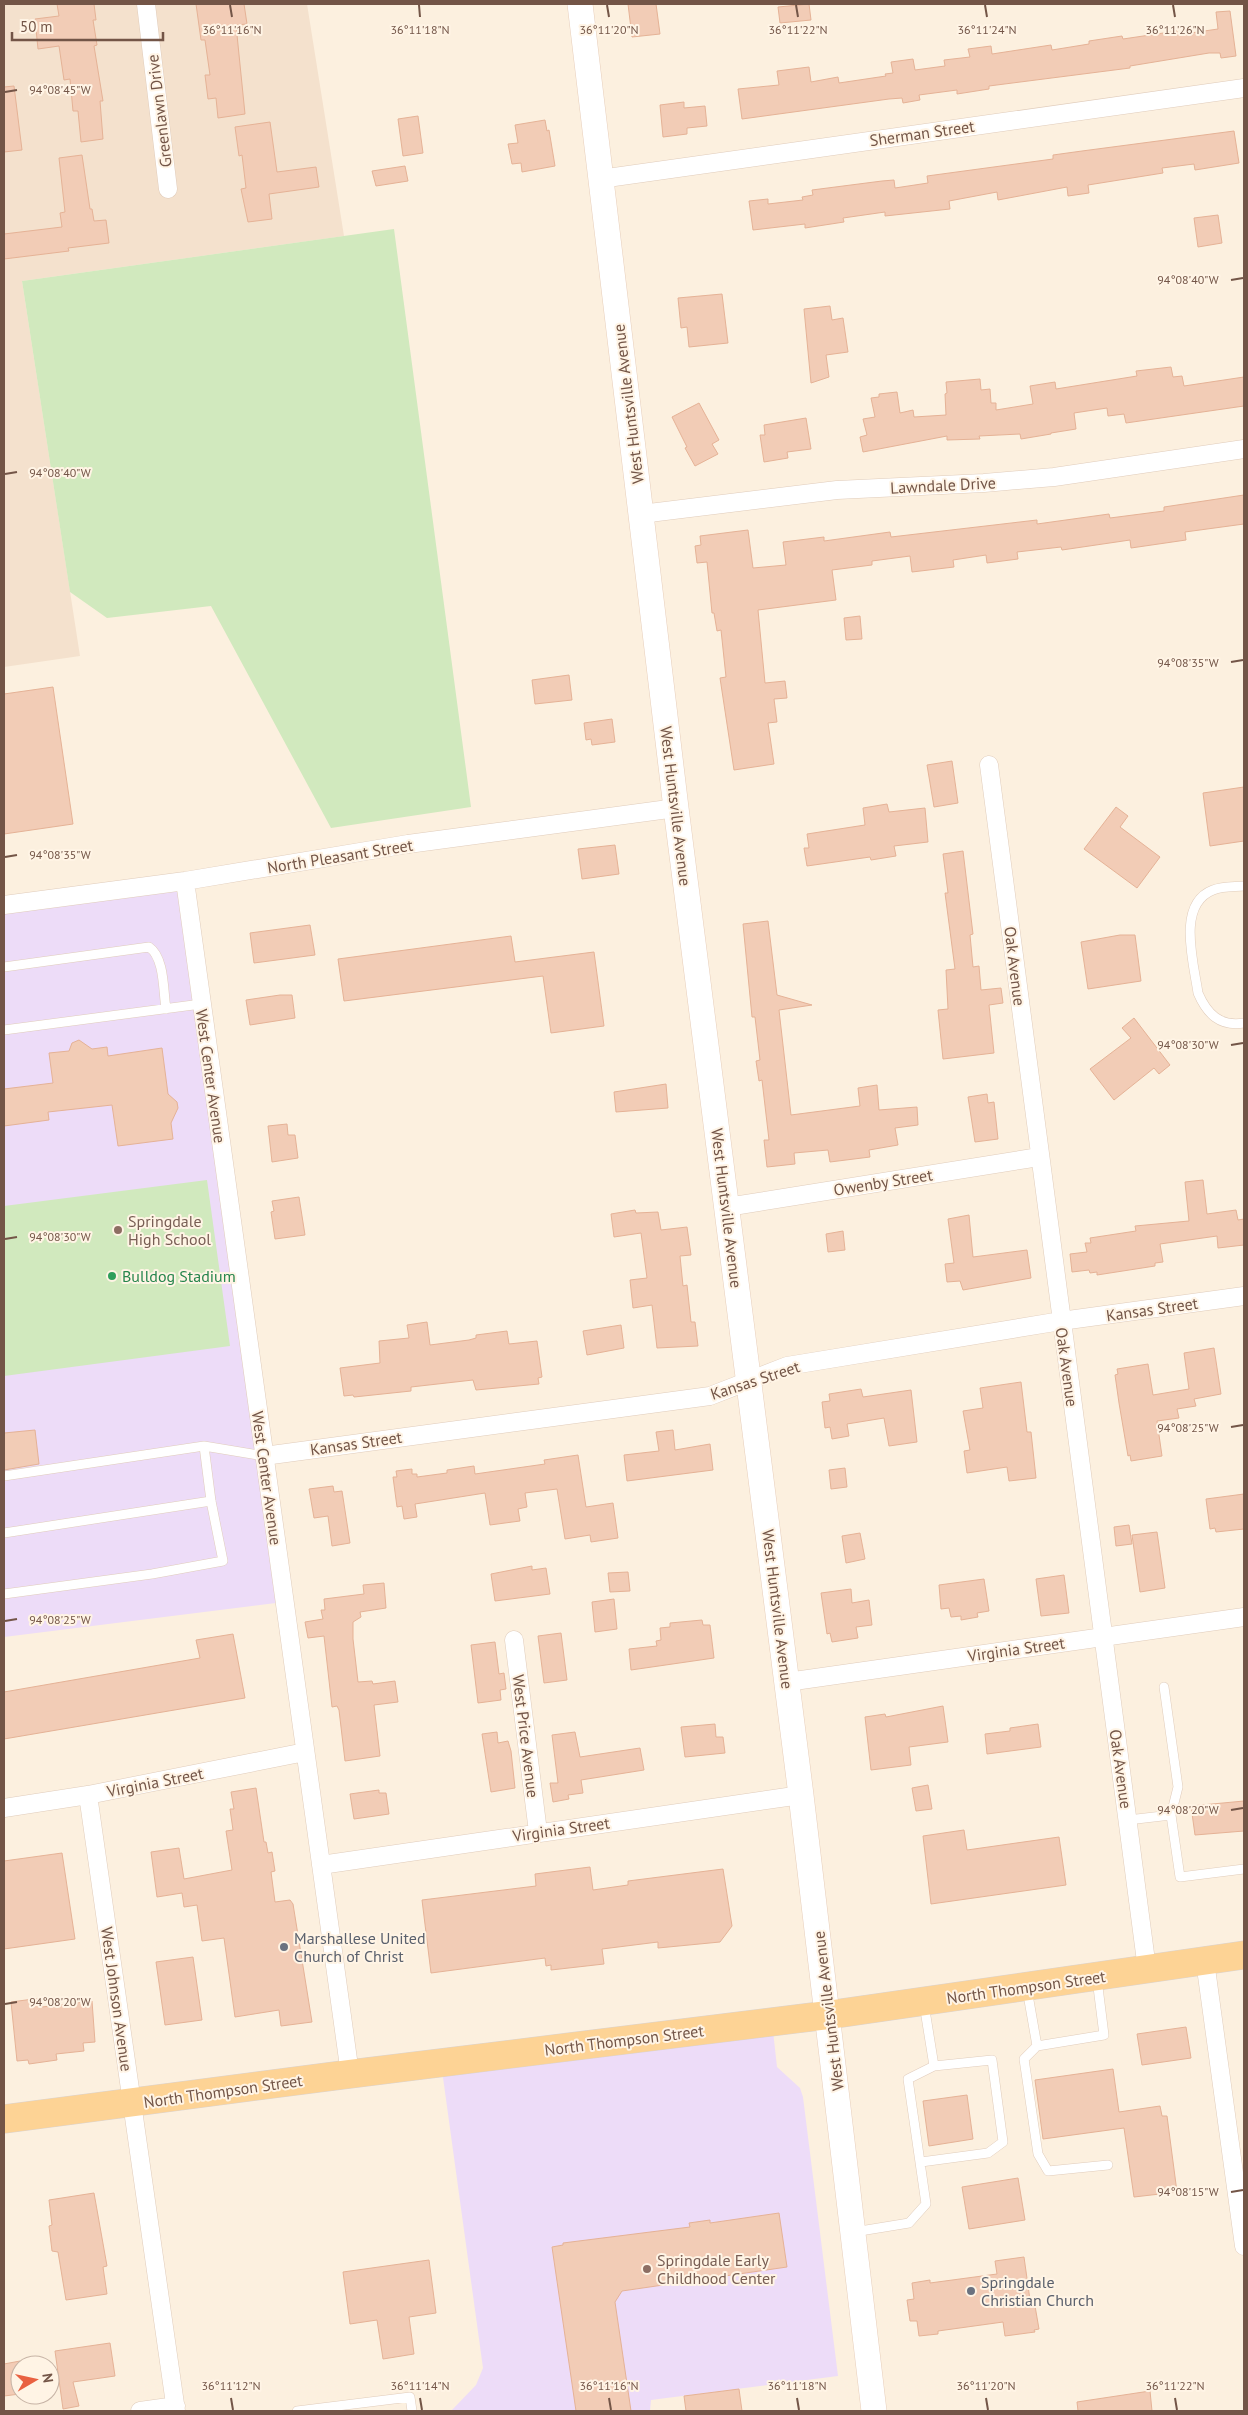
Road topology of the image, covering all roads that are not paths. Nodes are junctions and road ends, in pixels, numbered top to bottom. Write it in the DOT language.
graph roads {
  1 [pos="146,4"];
  2 [pos="580,4"];
  3 [pos="1244,88"];
  4 [pos="600,179"];
  5 [pos="168,189"];
  6 [pos="1244,450"];
  7 [pos="641,514"];
  8 [pos="989,765"];
  9 [pos="676,808"];
  10 [pos="185,881"];
  11 [pos="1244,886"];
  12 [pos="4,905"];
  13 [pos="4,967"];
  14 [pos="201,1004"];
  15 [pos="166,1009"];
  16 [pos="1244,1024"];
  17 [pos="4,1030"];
  18 [pos="1039,1157"];
  19 [pos="727,1207"];
  20 [pos="1244,1296"];
  21 [pos="1061,1321"];
  22 [pos="749,1381"];
  23 [pos="204,1446"];
  24 [pos="264,1456"];
  25 [pos="4,1476"];
  26 [pos="211,1500"];
  27 [pos="4,1533"];
  28 [pos="4,1594"];
  29 [pos="1244,1617"];
  30 [pos="1103,1637"];
  31 [pos="514,1640"];
  32 [pos="787,1682"];
  33 [pos="1164,1687"];
  34 [pos="305,1752"];
  35 [pos="88,1795"];
  36 [pos="801,1795"];
  37 [pos="4,1808"];
  38 [pos="1171,1815"];
  39 [pos="1128,1820"];
  40 [pos="538,1832"];
  41 [pos="321,1865"];
  42 [pos="1244,1869"];
  43 [pos="1244,1956"];
  44 [pos="1205,1961"];
  45 [pos="1147,1970"];
  46 [pos="1096,1977"];
  47 [pos="1027,1986"];
  48 [pos="924,2002"];
  49 [pos="828,2015"];
  50 [pos="1037,2046"];
  51 [pos="934,2066"];
  52 [pos="350,2074"];
  53 [pos="131,2103"];
  54 [pos="4,2119"];
  55 [pos="921,2162"];
  56 [pos="1108,2164"];
  57 [pos="854,2232"];
  58 [pos="1244,2246"];
  59 [pos="176,2409"];
  60 [pos="140,2411"];
  61 [pos="297,2411"];
  62 [pos="412,2411"];
  63 [pos="874,2411"];
  1 -- 5 [label="street, Greenlawn Drive"];
  2 -- 4 [label="main road, West Huntsville Avenue"];
  3 -- 4 [label="street, Sherman Street"];
  4 -- 7 [label="main road, West Huntsville Avenue"];
  6 -- 7 [label="street, Lawndale Drive"];
  7 -- 9 [label="main road, West Huntsville Avenue"];
  8 -- 18 [label="street, Oak Avenue"];
  9 -- 10 [label="street, North Pleasant Street"];
  9 -- 19 [label="main road, West Huntsville Avenue"];
  10 -- 12 [label="street, North Pleasant Street"];
  10 -- 14 [label="street, West Center Avenue"];
  11 -- 16 [label="lane"];
  13 -- 15 [label="lane"];
  14 -- 15 [label="lane"];
  14 -- 24 [label="street, West Center Avenue"];
  15 -- 17 [label="lane"];
  18 -- 19 [label="street, Owenby Street"];
  18 -- 21 [label="street, Oak Avenue"];
  19 -- 22 [label="main road, West Huntsville Avenue"];
  20 -- 21 [label="street, Kansas Street"];
  21 -- 22 [label="street, Kansas Street"];
  21 -- 30 [label="street, Oak Avenue"];
  22 -- 24 [label="street, Kansas Street"];
  22 -- 32 [label="main road, West Huntsville Avenue"];
  23 -- 24 [label="lane"];
  23 -- 25 [label="lane"];
  23 -- 26 [label="lane"];
  24 -- 34 [label="street, West Center Avenue"];
  26 -- 27 [label="lane"];
  26 -- 28 [label="lane"];
  29 -- 30 [label="street, Virginia Street"];
  30 -- 32 [label="street, Virginia Street"];
  30 -- 39 [label="street, Oak Avenue"];
  31 -- 40 [label="street, West Price Avenue"];
  32 -- 36 [label="main road, West Huntsville Avenue"];
  33 -- 38 [label="lane"];
  34 -- 35 [label="street, Virginia Street"];
  34 -- 41 [label="street, West Center Avenue"];
  35 -- 37 [label="street, Virginia Street"];
  35 -- 53 [label="street, West Johnson Avenue"];
  36 -- 40 [label="street, Virginia Street"];
  36 -- 49 [label="main road, West Huntsville Avenue"];
  38 -- 39 [label="lane"];
  38 -- 42 [label="lane"];
  39 -- 45 [label="street, Oak Avenue"];
  40 -- 41 [label="street, Virginia Street"];
  41 -- 52 [label="street, West Center Avenue"];
  43 -- 44 [label="main road, North Thompson Street"];
  44 -- 45 [label="main road, North Thompson Street"];
  44 -- 58 [label="street"];
  45 -- 46 [label="main road, North Thompson Street"];
  46 -- 47 [label="main road, North Thompson Street"];
  46 -- 50 [label="lane"];
  47 -- 48 [label="main road, North Thompson Street"];
  47 -- 50 [label="lane"];
  48 -- 49 [label="main road, North Thompson Street"];
  48 -- 51 [label="lane"];
  49 -- 52 [label="main road, North Thompson Street"];
  49 -- 57 [label="main road, West Huntsville Avenue"];
  50 -- 56 [label="lane"];
  51 -- 55 [label="lane"];
  51 -- 55 [label="lane"];
  52 -- 53 [label="main road, North Thompson Street"];
  53 -- 54 [label="main road, North Thompson Street"];
  53 -- 59 [label="street, West Johnson Avenue"];
  55 -- 57 [label="lane"];
  57 -- 63 [label="main road, West Huntsville Avenue"];
  59 -- 60 [label="street"];
  61 -- 62 [label="lane"];
}
